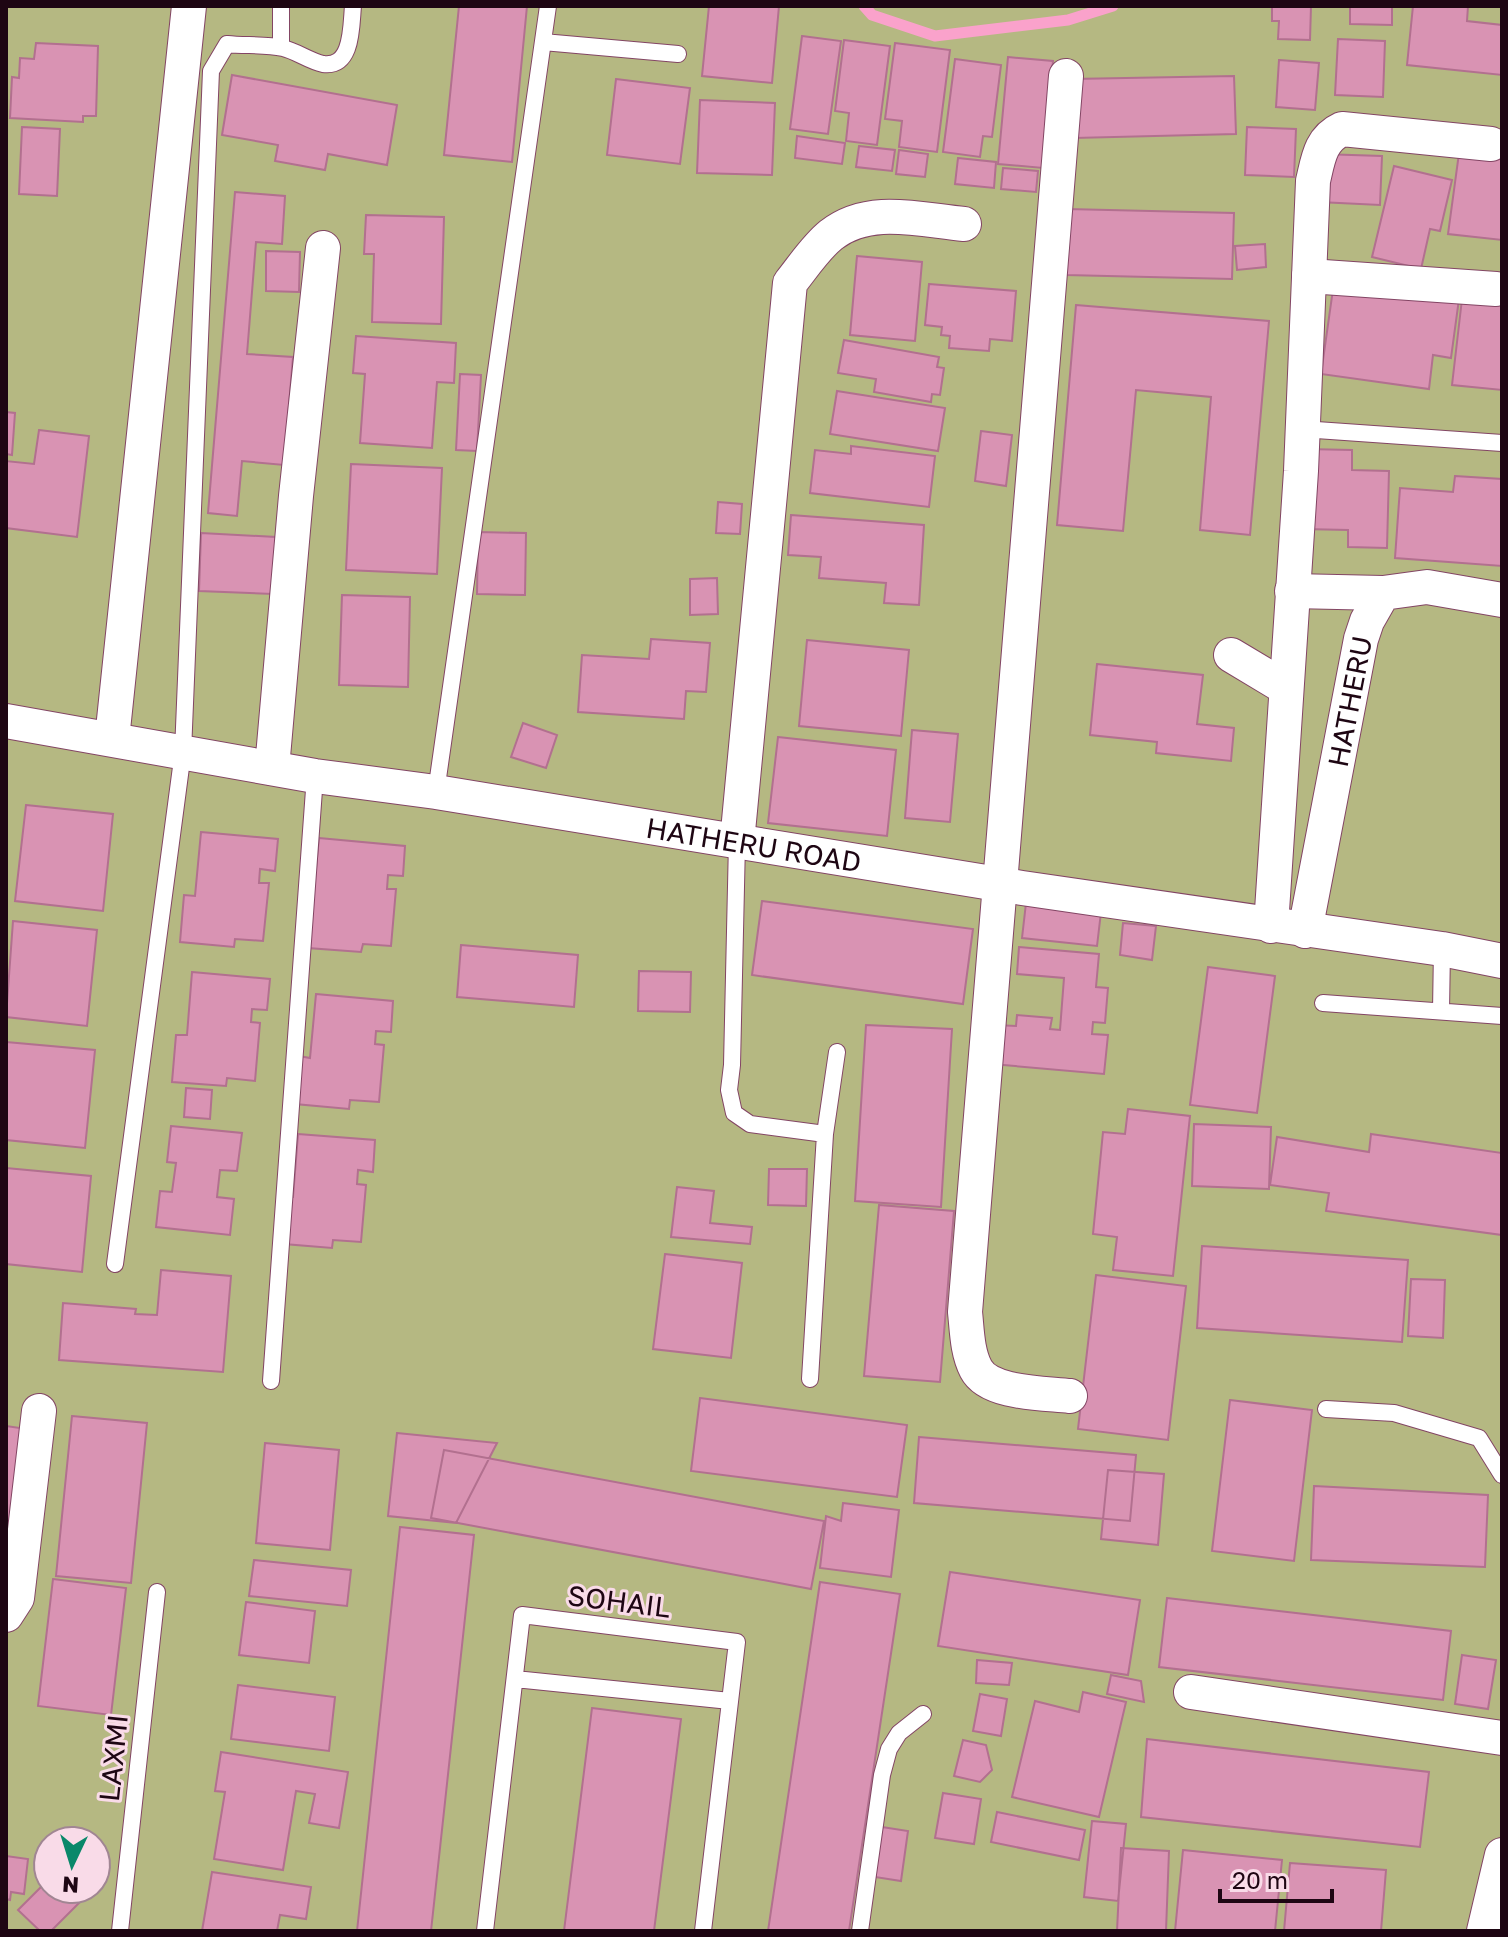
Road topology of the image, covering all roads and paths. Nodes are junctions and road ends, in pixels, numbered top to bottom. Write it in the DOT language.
graph roads {
  1 [pos="189,6"];
  2 [pos="281,6"];
  3 [pos="353,6"];
  4 [pos="548,6"];
  5 [pos="543,42"];
  6 [pos="281,47"];
  7 [pos="678,54"];
  8 [pos="1066,76"];
  9 [pos="1491,144"];
  10 [pos="964,224"];
  11 [pos="323,248"];
  12 [pos="1309,276"];
  13 [pos="1496,289"];
  14 [pos="1302,429"];
  15 [pos="1502,443"];
  16 [pos="1292,591"];
  17 [pos="1383,593"];
  18 [pos="1502,600"];
  19 [pos="1231,655"];
  20 [pos="1286,688"];
  21 [pos="6,721"];
  22 [pos="112,739"];
  23 [pos="183,752"];
  24 [pos="272,768"];
  25 [pos="315,776"];
  26 [pos="436,792"];
  27 [pos="737,842"];
  28 [pos="1002,885"];
  29 [pos="1271,926"];
  30 [pos="1305,931"];
  31 [pos="1442,949"];
  32 [pos="1502,961"];
  33 [pos="1323,1003"];
  34 [pos="1441,1011"];
  35 [pos="1502,1016"];
  36 [pos="837,1052"];
  37 [pos="825,1134"];
  38 [pos="115,1264"];
  39 [pos="810,1379"];
  40 [pos="271,1381"];
  41 [pos="1070,1396"];
  42 [pos="1326,1409"];
  43 [pos="39,1411"];
  44 [pos="1502,1475"];
  45 [pos="157,1592"];
  46 [pos="6,1615"];
  47 [pos="515,1679"];
  48 [pos="1191,1692"];
  49 [pos="730,1701"];
  50 [pos="923,1714"];
  51 [pos="1502,1738"];
  52 [pos="1502,1855"];
  53 [pos="120,1931"];
  54 [pos="485,1931"];
  55 [pos="703,1931"];
  56 [pos="860,1931"];
  57 [pos="1484,1931"];
  1 -- 22 [label="street"];
  2 -- 6 [label="lane"];
  3 -- 6 [label="lane"];
  4 -- 5 [label="lane"];
  5 -- 7 [label="lane"];
  5 -- 26 [label="lane"];
  6 -- 23 [label="lane"];
  8 -- 28 [label="street"];
  9 -- 12 [label="street"];
  10 -- 27 [label="street"];
  11 -- 24 [label="street"];
  12 -- 13 [label="street"];
  12 -- 14 [label="street"];
  14 -- 15 [label="lane"];
  14 -- 16 [label="street"];
  16 -- 17 [label="street"];
  16 -- 20 [label="street"];
  17 -- 18 [label="street"];
  17 -- 30 [label="street, HATHERU"];
  19 -- 20 [label="street"];
  20 -- 29 [label="street"];
  21 -- 22 [label="street, HATHERU ROAD"];
  22 -- 23 [label="street, HATHERU ROAD"];
  23 -- 24 [label="street, HATHERU ROAD"];
  23 -- 38 [label="lane"];
  24 -- 25 [label="street, HATHERU ROAD"];
  25 -- 26 [label="street, HATHERU ROAD"];
  25 -- 40 [label="lane"];
  26 -- 27 [label="street, HATHERU ROAD"];
  27 -- 28 [label="street, HATHERU ROAD"];
  27 -- 37 [label="lane"];
  28 -- 29 [label="street, HATHERU ROAD"];
  28 -- 41 [label="street"];
  29 -- 30 [label="street, HATHERU ROAD"];
  30 -- 31 [label="street, HATHERU ROAD"];
  31 -- 32 [label="street, HATHERU ROAD"];
  31 -- 34 [label="lane"];
  33 -- 34 [label="lane"];
  34 -- 35 [label="lane"];
  36 -- 37 [label="lane"];
  37 -- 39 [label="lane"];
  42 -- 44 [label="lane"];
  43 -- 46 [label="street"];
  45 -- 53 [label="lane, LAXMI"];
  47 -- 49 [label="lane"];
  47 -- 49 [label="lane, SOHAIL"];
  47 -- 54 [label="lane, SOHAIL"];
  48 -- 51 [label="street"];
  49 -- 55 [label="lane, SOHAIL"];
  50 -- 56 [label="lane"];
  52 -- 57 [label="street"];
}
